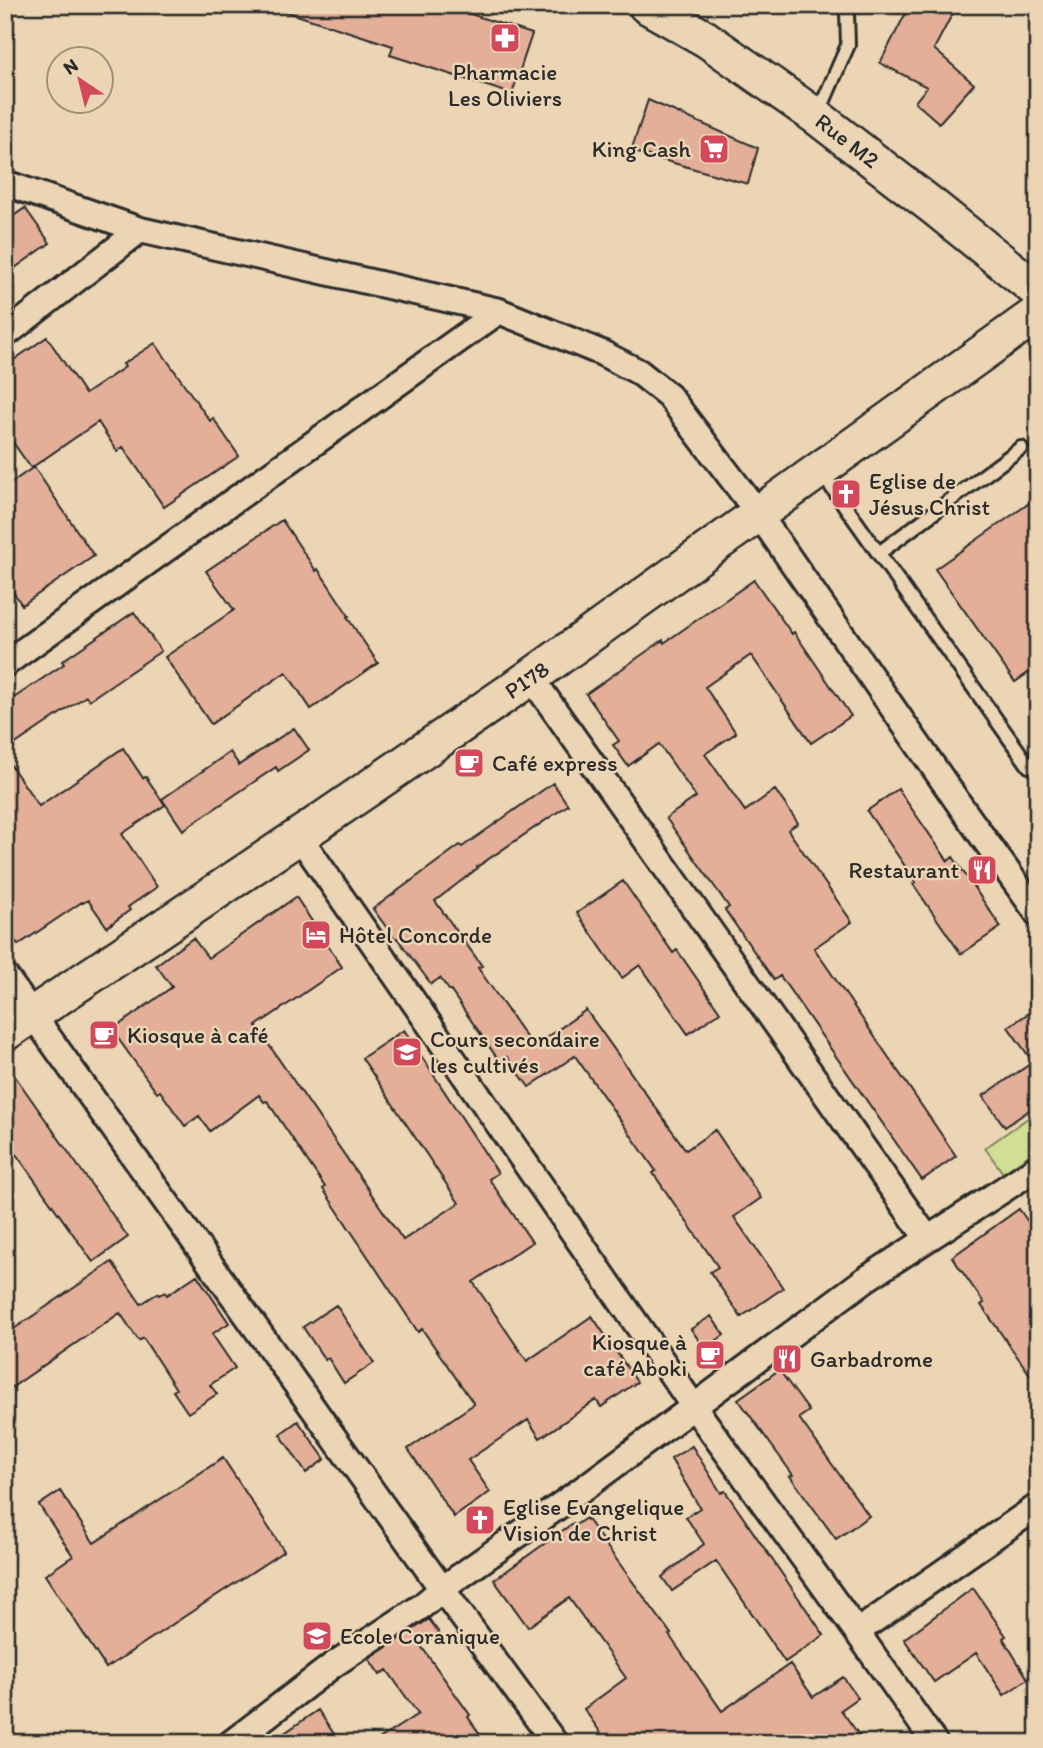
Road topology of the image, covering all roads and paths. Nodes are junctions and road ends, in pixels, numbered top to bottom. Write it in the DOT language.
graph roads {
  1 [pos="646,5"];
  2 [pos="844,5"];
  3 [pos="817,117"];
  4 [pos="5,183"];
  5 [pos="140,230"];
  6 [pos="1038,291"];
  7 [pos="499,311"];
  8 [pos="1038,313"];
  9 [pos="5,335"];
  10 [pos="1021,448"];
  11 [pos="819,469"];
  12 [pos="758,513"];
  13 [pos="878,553"];
  14 [pos="5,664"];
  15 [pos="531,677"];
  16 [pos="1029,766"];
  17 [pos="299,836"];
  18 [pos="1038,914"];
  19 [pos="5,976"];
  20 [pos="19,1023"];
  21 [pos="1038,1167"];
  22 [pos="927,1238"];
  23 [pos="694,1406"];
  24 [pos="1038,1506"];
  25 [pos="442,1589"];
  26 [pos="857,1632"];
  27 [pos="231,1743"];
  28 [pos="555,1743"];
  29 [pos="935,1743"];
  1 -- 3 [label="street, Rue M2"];
  2 -- 3 [label="lane"];
  3 -- 6 [label="street, Rue M2"];
  4 -- 5 [label="street"];
  5 -- 7 [label="street"];
  5 -- 9 [label="street"];
  7 -- 12 [label="street"];
  7 -- 14 [label="street"];
  8 -- 11 [label="street, P178"];
  10 -- 13 [label="lane"];
  11 -- 12 [label="street, P178"];
  11 -- 13 [label="lane"];
  12 -- 15 [label="street, P178"];
  12 -- 18 [label="street"];
  13 -- 16 [label="lane"];
  15 -- 17 [label="street, P178"];
  15 -- 22 [label="street"];
  17 -- 20 [label="street, P178"];
  17 -- 23 [label="street"];
  19 -- 20 [label="street"];
  20 -- 25 [label="street"];
  21 -- 22 [label="street"];
  22 -- 23 [label="street"];
  23 -- 25 [label="street"];
  23 -- 26 [label="street"];
  24 -- 26 [label="street"];
  25 -- 27 [label="street"];
  25 -- 28 [label="street"];
  26 -- 29 [label="street"];
}
